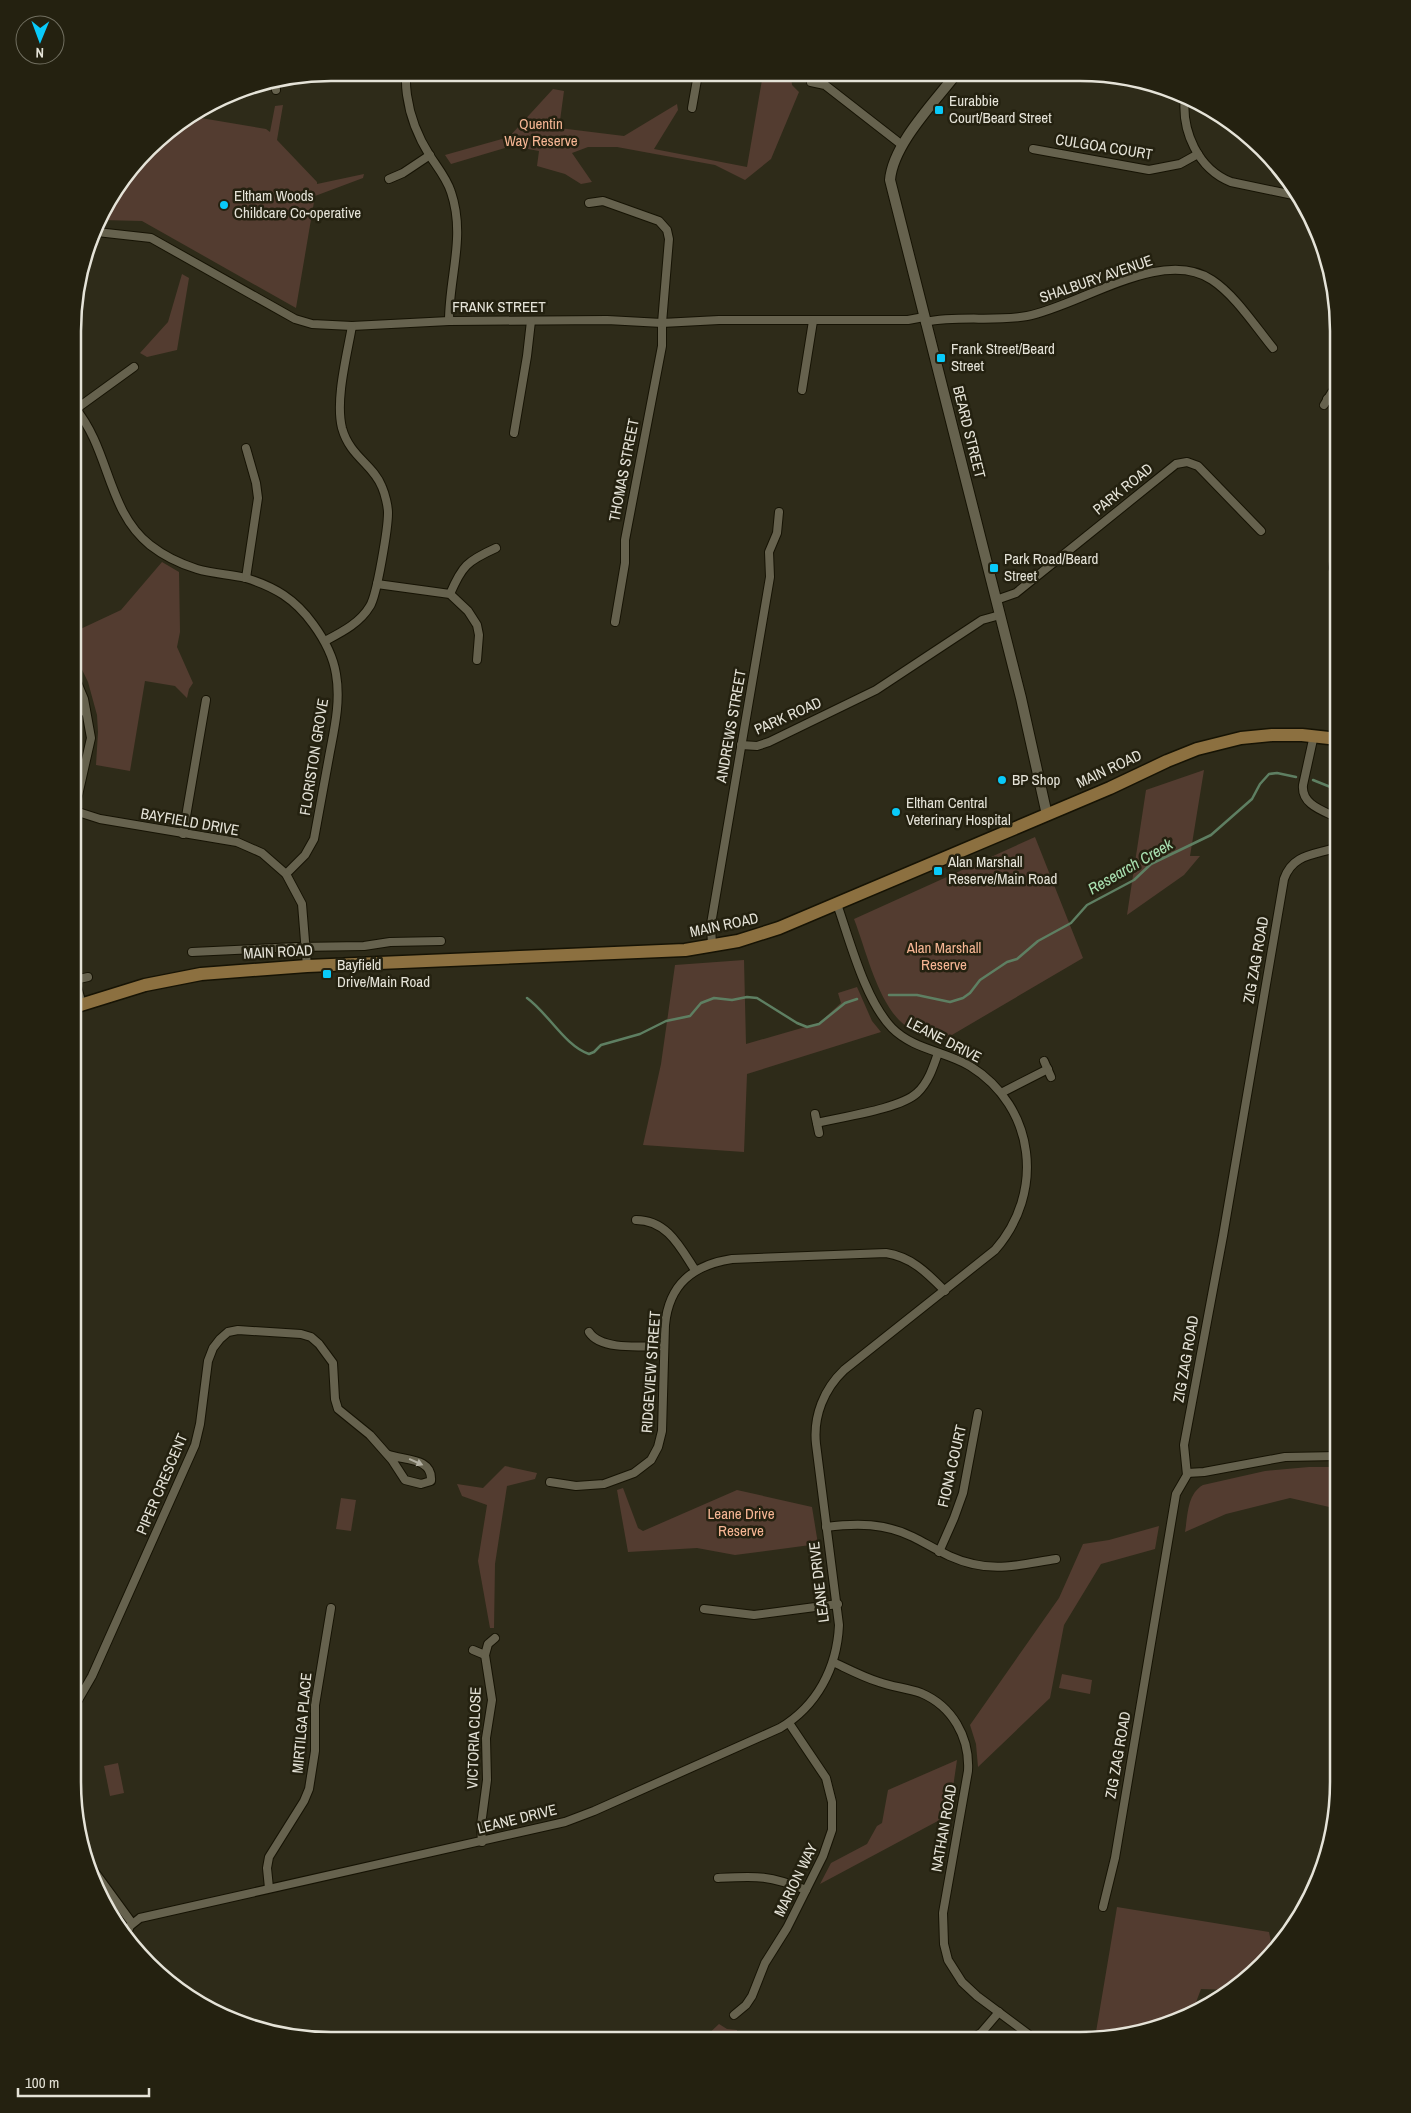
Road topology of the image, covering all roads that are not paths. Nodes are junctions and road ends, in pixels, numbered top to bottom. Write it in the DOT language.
graph roads {
  1 [pos="405,81"];
  2 [pos="697,81"];
  3 [pos="951,81"];
  4 [pos="811,82"];
  5 [pos="1184,104"];
  6 [pos="692,108"];
  7 [pos="902,145"];
  8 [pos="1034,149"];
  9 [pos="1198,154"];
  10 [pos="430,155"];
  11 [pos="388,179"];
  12 [pos="1289,194"];
  13 [pos="589,203"];
  14 [pos="101,232"];
  15 [pos="814,320"];
  16 [pos="924,320"];
  17 [pos="449,321"];
  18 [pos="531,321"];
  19 [pos="662,323"];
  20 [pos="352,326"];
  21 [pos="1274,348"];
  22 [pos="134,367"];
  23 [pos="802,390"];
  24 [pos="81,404"];
  25 [pos="81,417"];
  26 [pos="514,433"];
  27 [pos="246,448"];
  28 [pos="779,512"];
  29 [pos="1260,531"];
  30 [pos="496,548"];
  31 [pos="246,578"];
  32 [pos="377,584"];
  33 [pos="450,594"];
  34 [pos="996,600"];
  35 [pos="1000,614"];
  36 [pos="615,622"];
  37 [pos="325,640"];
  38 [pos="477,660"];
  39 [pos="81,692"];
  40 [pos="206,700"];
  41 [pos="81,711"];
  42 [pos="86,711"];
  43 [pos="1314,735"];
  44 [pos="1330,738"];
  45 [pos="741,745"];
  46 [pos="81,784"];
  47 [pos="81,814"];
  48 [pos="1330,814"];
  49 [pos="1047,815"];
  50 [pos="183,834"];
  51 [pos="1330,849"];
  52 [pos="286,874"];
  53 [pos="837,904"];
  54 [pos="441,941"];
  55 [pos="712,946"];
  56 [pos="306,947"];
  57 [pos="192,952"];
  58 [pos="307,966"];
  59 [pos="88,977"];
  60 [pos="81,978"];
  61 [pos="81,1005"];
  62 [pos="938,1053"];
  63 [pos="1044,1061"];
  64 [pos="1001,1093"];
  65 [pos="815,1114"];
  66 [pos="817,1123"];
  67 [pos="820,1133"];
  68 [pos="636,1220"];
  69 [pos="696,1270"];
  70 [pos="945,1291"];
  71 [pos="589,1332"];
  72 [pos="664,1346"];
  73 [pos="978,1413"];
  74 [pos="387,1454"];
  75 [pos="1330,1456"];
  76 [pos="1187,1473"];
  77 [pos="550,1482"];
  78 [pos="826,1527"];
  79 [pos="939,1552"];
  80 [pos="1057,1559"];
  81 [pos="838,1604"];
  82 [pos="331,1608"];
  83 [pos="704,1609"];
  84 [pos="495,1638"];
  85 [pos="473,1650"];
  86 [pos="485,1655"];
  87 [pos="833,1662"];
  88 [pos="81,1695"];
  89 [pos="789,1723"];
  90 [pos="482,1842"];
  91 [pos="718,1878"];
  92 [pos="102,1881"];
  93 [pos="269,1888"];
  94 [pos="806,1890"];
  95 [pos="1102,1906"];
  96 [pos="132,1923"];
  97 [pos="129,1928"];
  98 [pos="1000,2012"];
  99 [pos="734,2015"];
  100 [pos="981,2032"];
  101 [pos="1026,2032"];
  1 -- 10 [label="street"];
  2 -- 6 [label="street"];
  3 -- 7 [label="street, BEARD STREET"];
  4 -- 7 [label="street"];
  5 -- 9 [label="street"];
  7 -- 16 [label="street, BEARD STREET"];
  8 -- 9 [label="street, CULGOA COURT"];
  9 -- 12 [label="street"];
  10 -- 11 [label="street"];
  10 -- 17 [label="street"];
  13 -- 19 [label="street, THOMAS STREET"];
  14 -- 20 [label="street, FRANK STREET"];
  15 -- 16 [label="street, FRANK STREET"];
  15 -- 19 [label="street, FRANK STREET"];
  15 -- 23 [label="street"];
  16 -- 21 [label="street, SHALBURY AVENUE"];
  16 -- 34 [label="street, BEARD STREET"];
  17 -- 18 [label="street, FRANK STREET"];
  17 -- 20 [label="street, FRANK STREET"];
  18 -- 19 [label="street, FRANK STREET"];
  18 -- 26 [label="street"];
  19 -- 36 [label="street, THOMAS STREET"];
  20 -- 32 [label="street"];
  22 -- 24 [label="street"];
  25 -- 31 [label="street, FLORISTON GROVE"];
  27 -- 31 [label="street"];
  28 -- 45 [label="street, ANDREWS STREET"];
  29 -- 34 [label="street, PARK ROAD"];
  30 -- 33 [label="street"];
  31 -- 37 [label="street, FLORISTON GROVE"];
  32 -- 33 [label="street"];
  32 -- 37 [label="street"];
  33 -- 38 [label="street"];
  34 -- 35 [label="street, BEARD STREET"];
  35 -- 45 [label="street, PARK ROAD"];
  35 -- 49 [label="street, BEARD STREET"];
  37 -- 52 [label="street, FLORISTON GROVE"];
  39 -- 42 [label="street"];
  40 -- 50 [label="street"];
  41 -- 42 [label="street"];
  42 -- 46 [label="street"];
  43 -- 44 [label="main road, MAIN ROAD"];
  43 -- 48 [label="street"];
  43 -- 49 [label="main road, MAIN ROAD"];
  45 -- 55 [label="street, ANDREWS STREET"];
  47 -- 50 [label="street, BAYFIELD DRIVE"];
  49 -- 53 [label="main road, MAIN ROAD"];
  50 -- 52 [label="street, BAYFIELD DRIVE"];
  51 -- 76 [label="street, ZIG ZAG ROAD"];
  52 -- 56 [label="street, BAYFIELD DRIVE"];
  53 -- 55 [label="main road, MAIN ROAD"];
  53 -- 62 [label="street, LEANE DRIVE"];
  54 -- 56 [label="street, MAIN ROAD"];
  55 -- 58 [label="main road, MAIN ROAD"];
  56 -- 57 [label="street, MAIN ROAD"];
  56 -- 58 [label="street, BAYFIELD DRIVE"];
  58 -- 61 [label="main road, MAIN ROAD"];
  59 -- 60 [label="street, MAIN ROAD"];
  62 -- 64 [label="street, LEANE DRIVE"];
  62 -- 66 [label="street"];
  63 -- 64 [label="street"];
  64 -- 70 [label="street, LEANE DRIVE"];
  65 -- 66 [label="street"];
  66 -- 67 [label="street"];
  68 -- 69 [label="street"];
  69 -- 70 [label="street, RIDGEVIEW STREET"];
  69 -- 72 [label="street, RIDGEVIEW STREET"];
  70 -- 78 [label="street, LEANE DRIVE"];
  71 -- 72 [label="street"];
  72 -- 77 [label="street, RIDGEVIEW STREET"];
  73 -- 79 [label="street, FIONA COURT"];
  74 -- 74 [label="street, one-way"];
  74 -- 88 [label="street, PIPER CRESCENT"];
  75 -- 76 [label="street"];
  76 -- 95 [label="street, ZIG ZAG ROAD"];
  78 -- 79 [label="street"];
  78 -- 81 [label="street, LEANE DRIVE"];
  79 -- 80 [label="street"];
  81 -- 83 [label="street"];
  81 -- 87 [label="street, LEANE DRIVE"];
  82 -- 93 [label="street, MIRTILGA PLACE"];
  84 -- 86 [label="street"];
  85 -- 86 [label="street"];
  86 -- 90 [label="street, VICTORIA CLOSE"];
  87 -- 89 [label="street, LEANE DRIVE"];
  87 -- 98 [label="street, NATHAN ROAD"];
  89 -- 90 [label="street, LEANE DRIVE"];
  89 -- 94 [label="street, MARION WAY"];
  90 -- 93 [label="street, LEANE DRIVE"];
  91 -- 94 [label="street"];
  92 -- 96 [label="street"];
  93 -- 96 [label="street, LEANE DRIVE"];
  94 -- 99 [label="street, MARION WAY"];
  96 -- 97 [label="street"];
  98 -- 100 [label="street"];
  98 -- 101 [label="street, NATHAN ROAD"];
}
